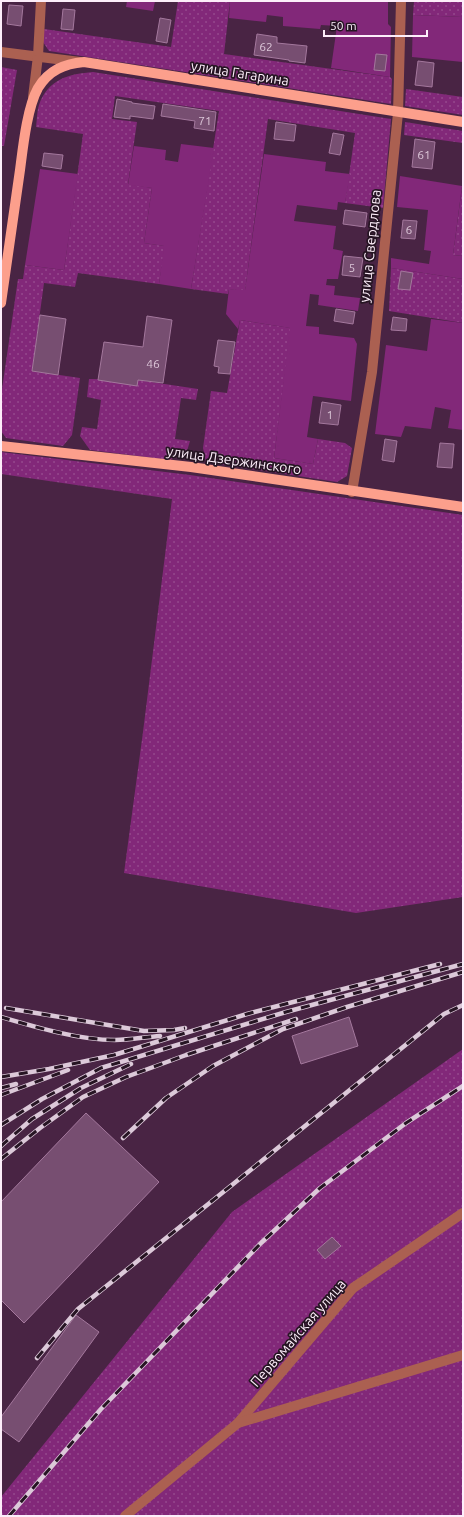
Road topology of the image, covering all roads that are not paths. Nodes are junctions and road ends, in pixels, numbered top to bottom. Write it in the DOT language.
graph roads {
  1 [pos="41,1"];
  2 [pos="401,1"];
  3 [pos="1,52"];
  4 [pos="38,56"];
  5 [pos="84,62"];
  6 [pos="32,103"];
  7 [pos="398,113"];
  8 [pos="463,122"];
  9 [pos="1,303"];
  10 [pos="1,446"];
  11 [pos="352,492"];
  12 [pos="463,507"];
  13 [pos="463,1213"];
  14 [pos="463,1354"];
  15 [pos="238,1423"];
  16 [pos="125,1516"];
  1 -- 4 [label="street"];
  2 -- 7 [label="street, улица Свердлова"];
  3 -- 4 [label="street"];
  4 -- 5 [label="street"];
  4 -- 6 [label="street"];
  5 -- 6 [label="main road, улица Гагарина"];
  5 -- 7 [label="main road, улица Гагарина"];
  6 -- 9 [label="main road, улица Гагарина"];
  7 -- 8 [label="main road, улица Гагарина"];
  7 -- 11 [label="street, улица Свердлова"];
  10 -- 11 [label="main road, улица Дзержинского"];
  11 -- 12 [label="main road, улица Дзержинского"];
  13 -- 15 [label="street, Первомайская улица"];
  14 -- 15 [label="street"];
  15 -- 16 [label="street"];
}
